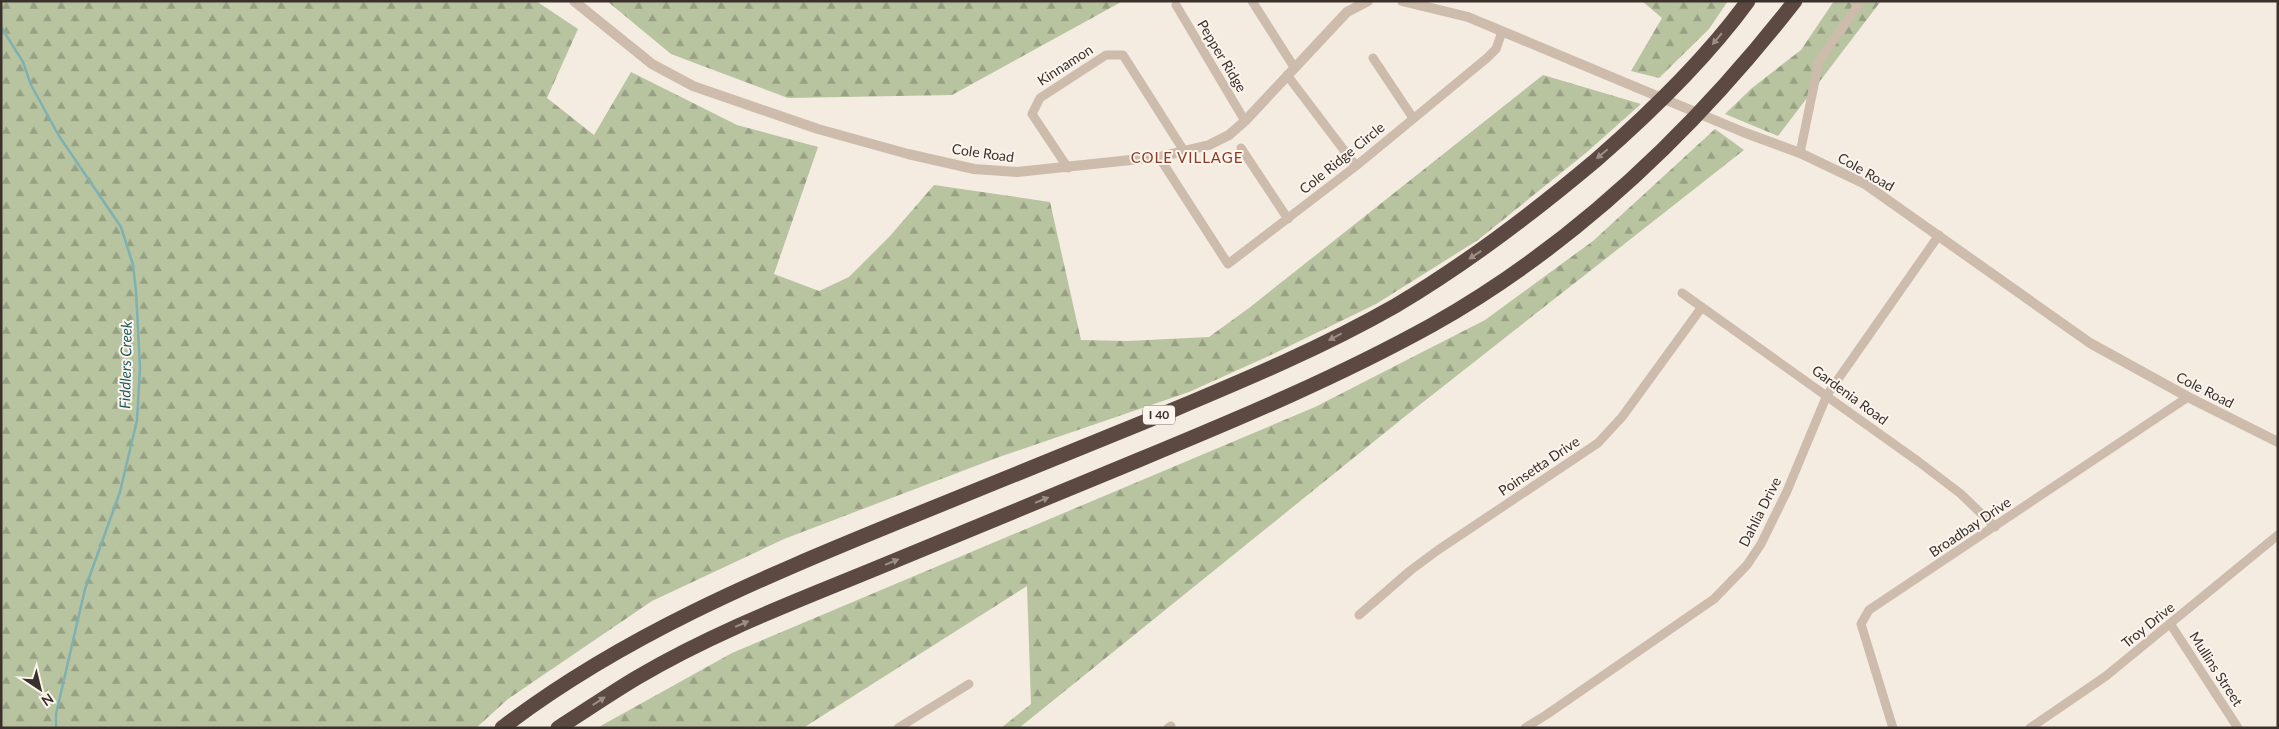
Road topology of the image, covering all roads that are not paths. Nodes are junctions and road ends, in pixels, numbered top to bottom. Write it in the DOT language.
graph roads {
  1 [pos="574,1"];
  2 [pos="1252,1"];
  3 [pos="1368,1"];
  4 [pos="1402,1"];
  5 [pos="1748,1"];
  6 [pos="1795,1"];
  7 [pos="1861,1"];
  8 [pos="1176,5"];
  9 [pos="1502,32"];
  10 [pos="1373,58"];
  11 [pos="1290,73"];
  12 [pos="1413,118"];
  13 [pos="1245,121"];
  14 [pos="1241,148"];
  15 [pos="1184,151"];
  16 [pos="1800,153"];
  17 [pos="1159,157"];
  18 [pos="1065,164"];
  19 [pos="1356,166"];
  20 [pos="1288,219"];
  21 [pos="1939,235"];
  22 [pos="1682,293"];
  23 [pos="1702,307"];
  24 [pos="1827,395"];
  25 [pos="2188,397"];
  26 [pos="2278,442"];
  27 [pos="1995,526"];
  28 [pos="2278,535"];
  29 [pos="1359,616"];
  30 [pos="2171,624"];
  31 [pos="969,684"];
  32 [pos="502,728"];
  33 [pos="558,728"];
  34 [pos="898,728"];
  35 [pos="1525,728"];
  36 [pos="1893,728"];
  37 [pos="2030,728"];
  38 [pos="2238,728"];
  1 -- 18 [label="street, Cole Road"];
  2 -- 11 [label="street"];
  3 -- 11 [label="street, Cole Road"];
  4 -- 9 [label="street, Cole Road"];
  5 -- 32 [label="highway, I 40, one-way"];
  33 -- 6 [label="highway, I 40, one-way"];
  7 -- 16 [label="street"];
  8 -- 13 [label="street, Pepper Ridge"];
  9 -- 12 [label="street, Cole Ridge Circle"];
  9 -- 16 [label="street, Cole Road"];
  10 -- 12 [label="street"];
  11 -- 13 [label="street, Cole Road"];
  11 -- 19 [label="street"];
  12 -- 19 [label="street, Cole Ridge Circle"];
  13 -- 15 [label="street, Cole Road"];
  14 -- 20 [label="street"];
  15 -- 17 [label="street, Cole Road"];
  15 -- 18 [label="street, Kinnamon"];
  16 -- 21 [label="street, Cole Road"];
  17 -- 18 [label="street, Cole Road"];
  17 -- 20 [label="street, Cole Ridge Circle"];
  19 -- 20 [label="street, Cole Ridge Circle"];
  21 -- 24 [label="street, Dahlia Drive"];
  21 -- 25 [label="street, Cole Road"];
  22 -- 23 [label="street, Gardenia Road"];
  23 -- 24 [label="street, Gardenia Road"];
  23 -- 29 [label="street, Poinsetta Drive"];
  24 -- 27 [label="street, Gardenia Road"];
  24 -- 35 [label="street, Dahlia Drive"];
  25 -- 26 [label="street, Cole Road"];
  25 -- 27 [label="street, Broadbay Drive"];
  27 -- 36 [label="street, Broadbay Drive"];
  28 -- 30 [label="street, Troy Drive"];
  30 -- 37 [label="street, Troy Drive"];
  30 -- 38 [label="street, Mullins Street"];
  31 -- 34 [label="street"];
}
